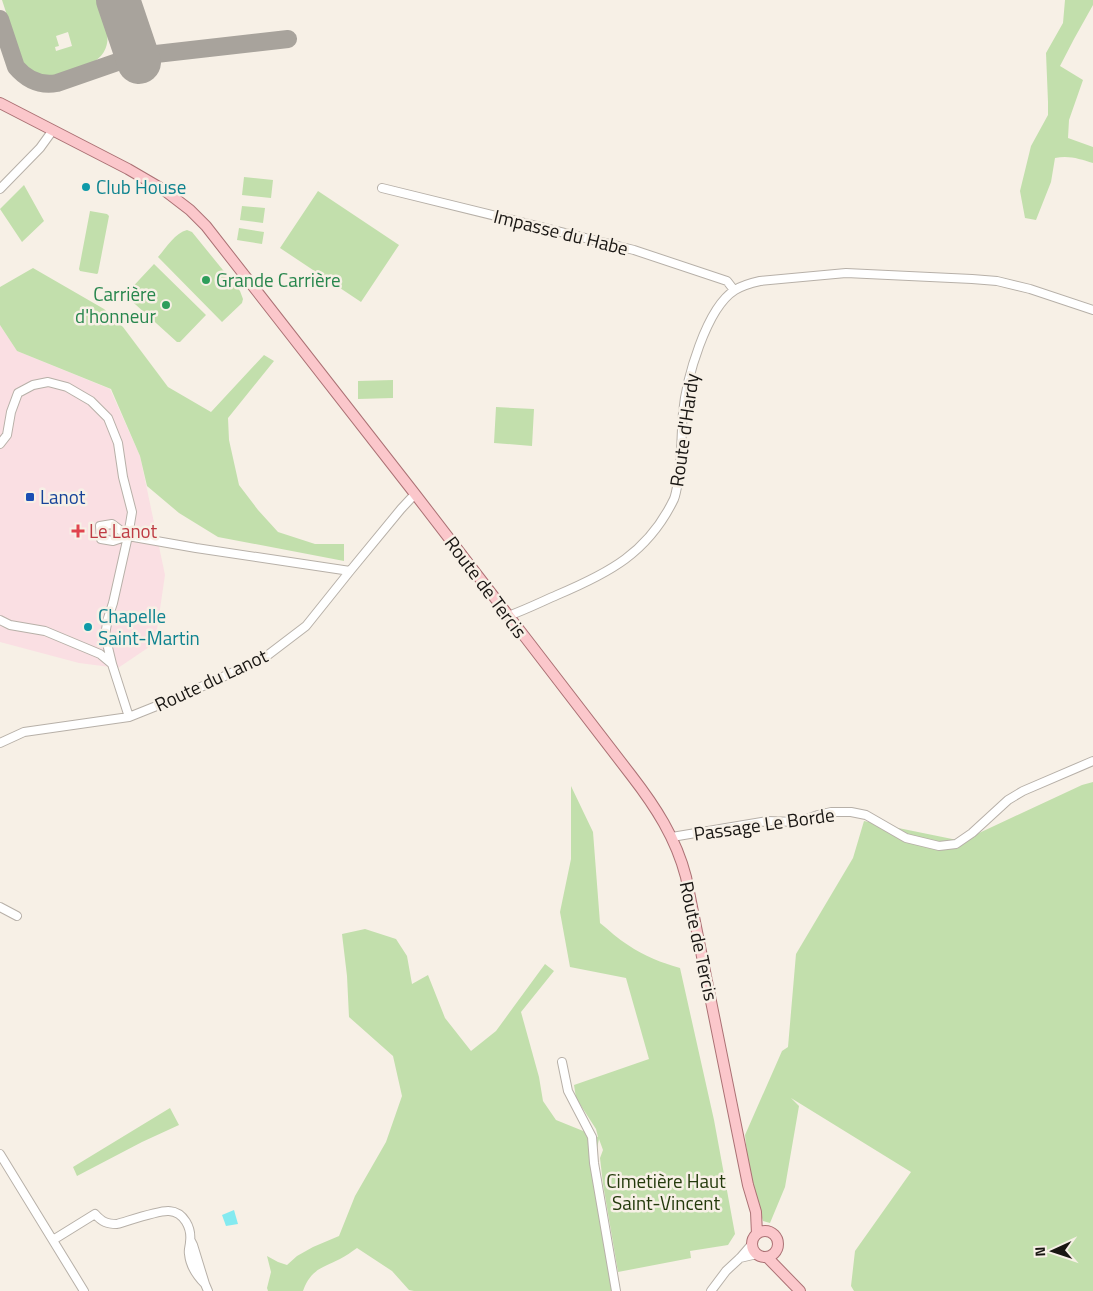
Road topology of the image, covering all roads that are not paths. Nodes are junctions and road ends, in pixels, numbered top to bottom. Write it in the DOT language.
graph roads {
  1 [pos="0,103"];
  2 [pos="53,130"];
  3 [pos="382,188"];
  4 [pos="0,189"];
  5 [pos="734,290"];
  6 [pos="1093,310"];
  7 [pos="0,444"];
  8 [pos="415,494"];
  9 [pos="128,536"];
  10 [pos="350,571"];
  11 [pos="508,616"];
  12 [pos="0,620"];
  13 [pos="112,664"];
  14 [pos="129,717"];
  15 [pos="0,743"];
  16 [pos="1093,761"];
  17 [pos="672,837"];
  18 [pos="0,907"];
  19 [pos="18,916"];
  20 [pos="562,1062"];
  21 [pos="0,1154"];
  22 [pos="762,1233"];
  23 [pos="53,1240"];
  24 [pos="752,1244"];
  25 [pos="757,1254"];
  26 [pos="772,1255"];
  27 [pos="740,1258"];
  28 [pos="206,1287"];
  29 [pos="84,1291"];
  30 [pos="616,1291"];
  31 [pos="711,1291"];
  32 [pos="800,1291"];
  1 -- 2 [label="main road, Route de Tercis"];
  2 -- 4 [label="street"];
  2 -- 8 [label="main road, Route de Tercis"];
  3 -- 5 [label="street, Impasse du Habe"];
  5 -- 6 [label="street, Route d'Hardy"];
  5 -- 11 [label="street, Route d'Hardy"];
  7 -- 9 [label="street, Route du Lanot"];
  8 -- 10 [label="street, Route du Lanot"];
  8 -- 11 [label="main road, Route de Tercis"];
  9 -- 10 [label="street"];
  9 -- 13 [label="street, Route du Lanot"];
  10 -- 14 [label="street, Route du Lanot"];
  11 -- 17 [label="main road, Route de Tercis"];
  12 -- 13 [label="street"];
  13 -- 14 [label="street, Route du Lanot"];
  14 -- 15 [label="street, Route du Lanot"];
  16 -- 17 [label="street, Passage Le Borde"];
  17 -- 22 [label="main road, Route de Tercis"];
  18 -- 19 [label="street"];
  20 -- 30 [label="street"];
  21 -- 23 [label="street"];
  22 -- 24 [label="main road"];
  22 -- 26 [label="main road"];
  23 -- 28 [label="street"];
  23 -- 29 [label="street"];
  24 -- 25 [label="main road"];
  24 -- 27 [label="street"];
  25 -- 26 [label="main road"];
  25 -- 27 [label="street"];
  26 -- 32 [label="main road"];
  27 -- 31 [label="street"];
}
